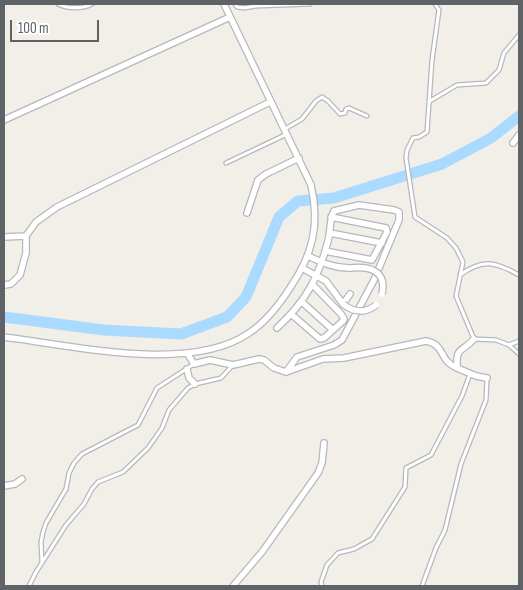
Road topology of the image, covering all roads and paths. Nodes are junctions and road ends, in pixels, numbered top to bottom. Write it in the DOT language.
graph roads {
  1 [pos="58,4"];
  2 [pos="92,4"];
  3 [pos="224,4"];
  4 [pos="235,4"];
  5 [pos="293,4"];
  6 [pos="310,4"];
  7 [pos="435,4"];
  8 [pos="230,17"];
  9 [pos="519,35"];
  10 [pos="430,101"];
  11 [pos="270,102"];
  12 [pos="367,116"];
  13 [pos="4,120"];
  14 [pos="286,132"];
  15 [pos="519,135"];
  16 [pos="513,143"];
  17 [pos="299,158"];
  18 [pos="226,163"];
  19 [pos="247,213"];
  20 [pos="331,218"];
  21 [pos="330,233"];
  22 [pos="26,236"];
  23 [pos="4,237"];
  24 [pos="382,244"];
  25 [pos="325,251"];
  26 [pos="308,256"];
  27 [pos="322,263"];
  28 [pos="302,268"];
  29 [pos="460,275"];
  30 [pos="519,275"];
  31 [pos="316,276"];
  32 [pos="312,284"];
  33 [pos="4,285"];
  34 [pos="350,294"];
  35 [pos="382,294"];
  36 [pos="302,302"];
  37 [pos="343,304"];
  38 [pos="376,305"];
  39 [pos="291,314"];
  40 [pos="277,328"];
  41 [pos="334,330"];
  42 [pos="4,337"];
  43 [pos="474,339"];
  44 [pos="519,341"];
  45 [pos="509,345"];
  46 [pos="187,353"];
  47 [pos="519,354"];
  48 [pos="194,364"];
  49 [pos="233,365"];
  50 [pos="457,368"];
  51 [pos="187,369"];
  52 [pos="286,372"];
  53 [pos="470,374"];
  54 [pos="487,378"];
  55 [pos="195,384"];
  56 [pos="324,442"];
  57 [pos="22,479"];
  58 [pos="4,486"];
  59 [pos="42,563"];
  60 [pos="29,586"];
  61 [pos="233,586"];
  62 [pos="322,586"];
  63 [pos="422,586"];
  1 -- 2 [label="lane"];
  3 -- 8 [label="street"];
  4 -- 5 [label="lane"];
  5 -- 6 [label="lane"];
  7 -- 10 [label="lane"];
  8 -- 11 [label="street"];
  8 -- 13 [label="street"];
  9 -- 10 [label="lane"];
  10 -- 29 [label="lane"];
  11 -- 14 [label="street"];
  11 -- 22 [label="street"];
  12 -- 14 [label="lane"];
  14 -- 17 [label="street"];
  14 -- 18 [label="lane"];
  15 -- 16 [label="street"];
  17 -- 19 [label="street"];
  17 -- 26 [label="street"];
  20 -- 21 [label="street"];
  20 -- 24 [label="street"];
  20 -- 52 [label="street"];
  21 -- 24 [label="street"];
  21 -- 25 [label="street"];
  22 -- 23 [label="street"];
  22 -- 33 [label="street"];
  24 -- 25 [label="street"];
  25 -- 27 [label="street"];
  26 -- 27 [label="street"];
  26 -- 28 [label="street"];
  27 -- 31 [label="street"];
  27 -- 35 [label="street, bridge"];
  28 -- 31 [label="street"];
  28 -- 46 [label="street"];
  29 -- 30 [label="lane"];
  29 -- 43 [label="lane"];
  31 -- 32 [label="street"];
  31 -- 37 [label="street"];
  32 -- 36 [label="street"];
  32 -- 41 [label="street"];
  34 -- 37 [label="street"];
  36 -- 39 [label="street"];
  36 -- 41 [label="street"];
  37 -- 38 [label="street, bridge"];
  39 -- 40 [label="street"];
  39 -- 41 [label="street"];
  42 -- 46 [label="street"];
  43 -- 45 [label="lane"];
  43 -- 50 [label="street"];
  44 -- 45 [label="lane"];
  45 -- 47 [label="lane"];
  46 -- 48 [label="street"];
  48 -- 49 [label="street"];
  48 -- 51 [label="lane"];
  49 -- 52 [label="street"];
  49 -- 55 [label="lane"];
  50 -- 52 [label="street"];
  50 -- 53 [label="street"];
  51 -- 55 [label="street"];
  51 -- 59 [label="lane"];
  53 -- 54 [label="street"];
  53 -- 62 [label="lane"];
  54 -- 63 [label="lane"];
  55 -- 59 [label="lane"];
  56 -- 61 [label="street"];
  57 -- 58 [label="street"];
  59 -- 60 [label="lane"];
}
